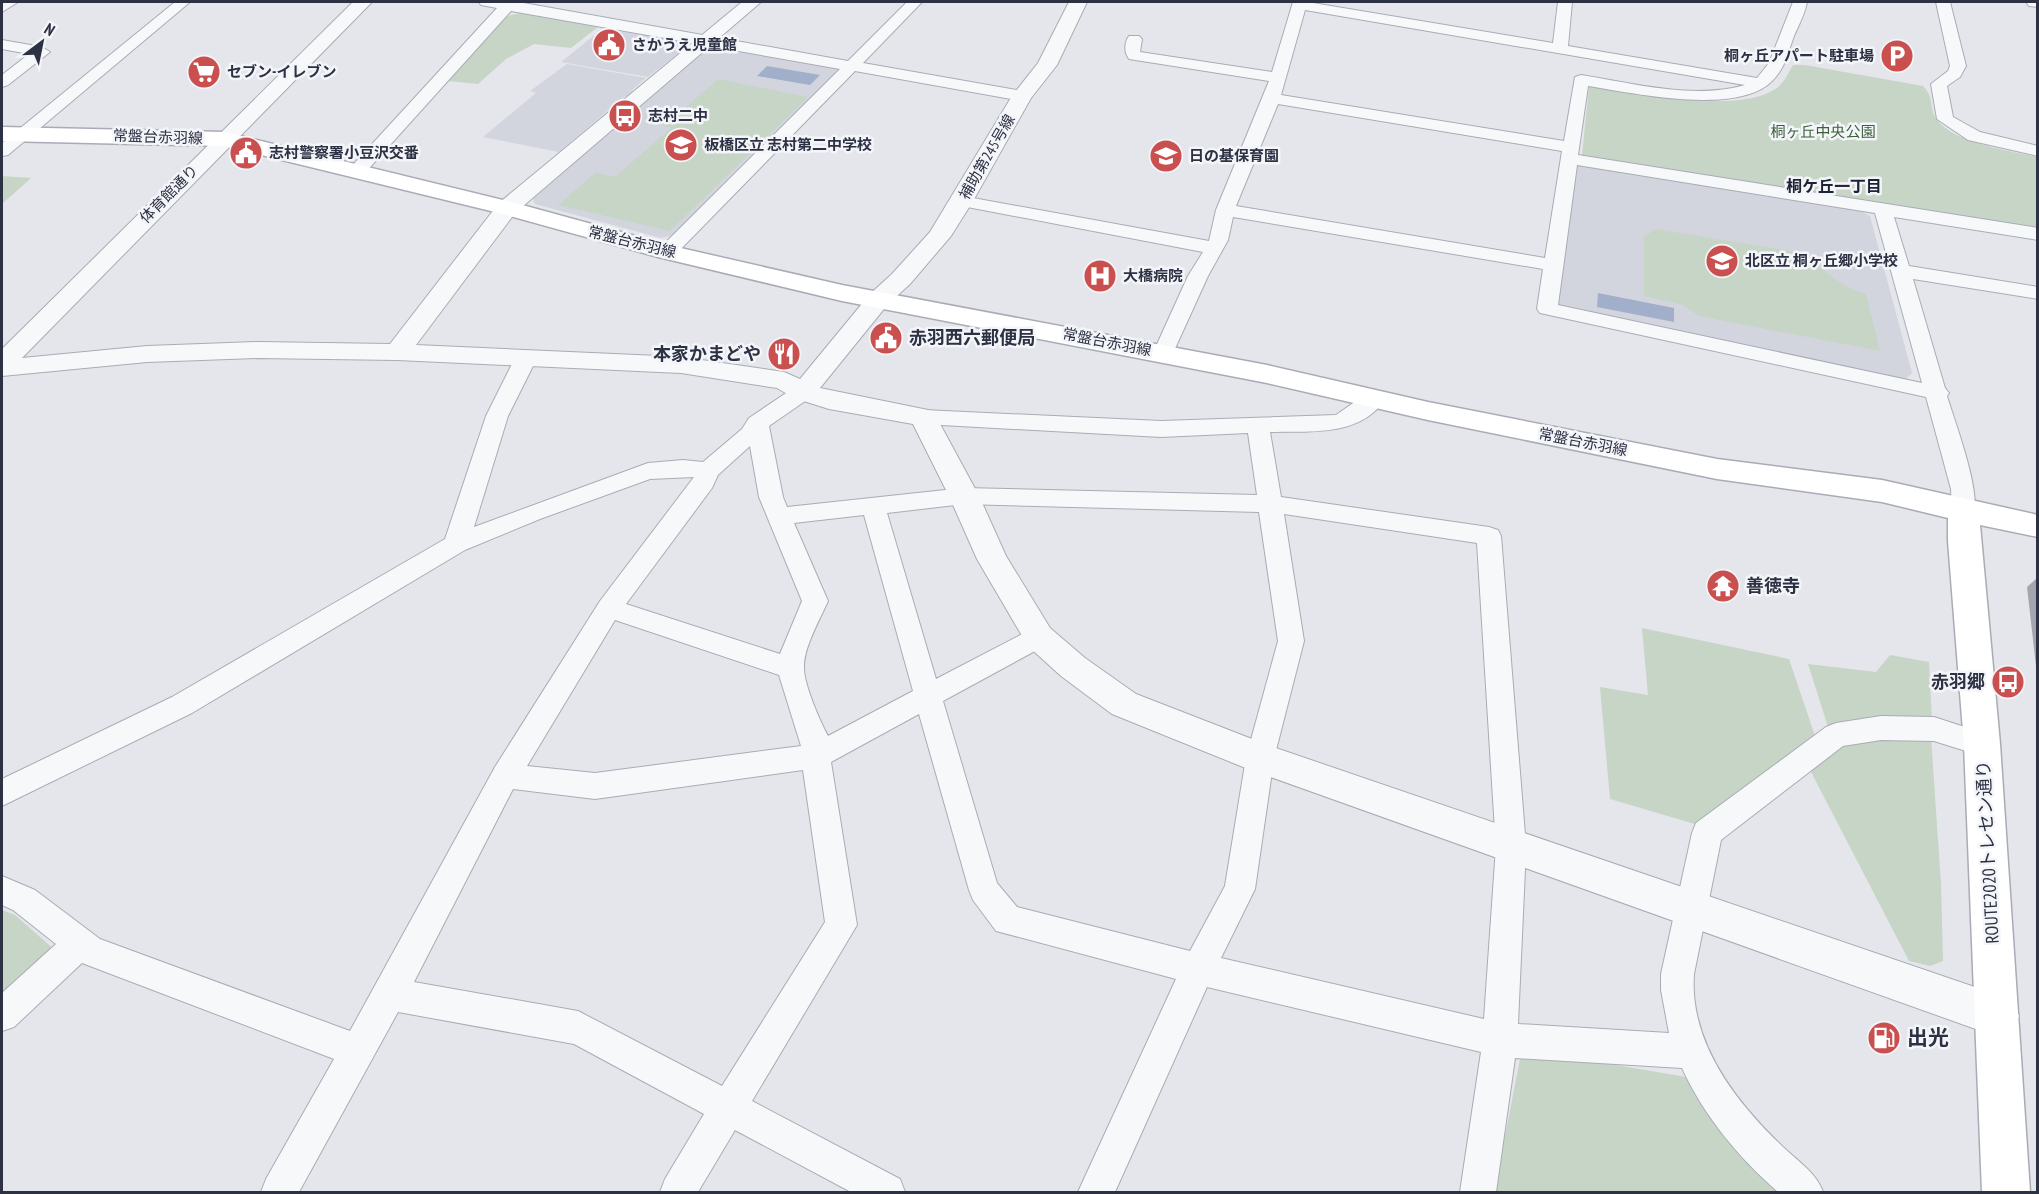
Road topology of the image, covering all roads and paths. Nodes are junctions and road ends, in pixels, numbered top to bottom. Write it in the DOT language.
graph roads {
  1 [pos="11,2"];
  2 [pos="183,2"];
  3 [pos="363,2"];
  4 [pos="486,2"];
  5 [pos="752,2"];
  6 [pos="915,2"];
  7 [pos="1077,2"];
  8 [pos="1565,2"];
  9 [pos="1800,2"];
  10 [pos="1943,2"];
  11 [pos="509,3"];
  12 [pos="1299,3"];
  13 [pos="598,7"];
  14 [pos="2,8"];
  15 [pos="582,19"];
  16 [pos="1134,39"];
  17 [pos="706,40"];
  18 [pos="2,45"];
  19 [pos="1560,49"];
  20 [pos="852,66"];
  21 [pos="1277,77"];
  22 [pos="2,82"];
  23 [pos="1760,83"];
  24 [pos="1022,96"];
  25 [pos="1272,98"];
  26 [pos="12,134"];
  27 [pos="224,139"];
  28 [pos="2,151"];
  29 [pos="2037,152"];
  30 [pos="1570,153"];
  31 [pos="357,171"];
  32 [pos="962,201"];
  33 [pos="507,208"];
  34 [pos="1883,209"];
  35 [pos="1225,210"];
  36 [pos="2037,234"];
  37 [pos="1214,248"];
  38 [pos="668,252"];
  39 [pos="1553,265"];
  40 [pos="1902,271"];
  41 [pos="2037,293"];
  42 [pos="879,299"];
  43 [pos="397,352"];
  44 [pos="1163,353"];
  45 [pos="526,358"];
  46 [pos="2,363"];
  47 [pos="2,368"];
  48 [pos="803,392"];
  49 [pos="1938,393"];
  50 [pos="1374,399"];
  51 [pos="923,417"];
  52 [pos="758,423"];
  53 [pos="1257,426"];
  54 [pos="708,471"];
  55 [pos="964,496"];
  56 [pos="1271,504"];
  57 [pos="873,506"];
  58 [pos="1964,511"];
  59 [pos="780,516"];
  60 [pos="2037,526"];
  61 [pos="456,544"];
  62 [pos="609,608"];
  63 [pos="1039,637"];
  64 [pos="790,668"];
  65 [pos="928,694"];
  66 [pos="1982,744"];
  67 [pos="816,756"];
  68 [pos="1260,758"];
  69 [pos="505,776"];
  70 [pos="2,793"];
  71 [pos="1511,847"];
  72 [pos="2,890"];
  73 [pos="1691,911"];
  74 [pos="79,944"];
  75 [pos="1198,969"];
  76 [pos="390,994"];
  77 [pos="2,1015"];
  78 [pos="1998,1016"];
  79 [pos="1500,1040"];
  80 [pos="358,1051"];
  81 [pos="1689,1051"];
  82 [pos="728,1108"];
  83 [pos="279,1192"];
  84 [pos="678,1192"];
  85 [pos="887,1192"];
  86 [pos="1096,1192"];
  87 [pos="1478,1192"];
  88 [pos="1804,1192"];
  89 [pos="2006,1192"];
  1 -- 14 [label="street"];
  2 -- 26 [label="street"];
  3 -- 27 [label="street, 体育館通り"];
  4 -- 11 [label="street"];
  5 -- 17 [label="street"];
  6 -- 20 [label="street"];
  7 -- 24 [label="street, 補助第245号線"];
  8 -- 19 [label="street"];
  9 -- 23 [label="street"];
  10 -- 29 [label="street"];
  11 -- 15 [label="street"];
  11 -- 31 [label="street"];
  12 -- 19 [label="street"];
  12 -- 21 [label="street"];
  13 -- 15 [label="street"];
  15 -- 17 [label="street"];
  16 -- 21 [label="street"];
  17 -- 20 [label="street"];
  17 -- 33 [label="street"];
  18 -- 22 [label="street"];
  19 -- 23 [label="street"];
  20 -- 24 [label="street"];
  20 -- 38 [label="street"];
  21 -- 25 [label="street"];
  23 -- 30 [label="street"];
  24 -- 32 [label="street, 補助第245号線"];
  25 -- 30 [label="street"];
  25 -- 35 [label="street"];
  26 -- 27 [label="main road, 常盤台赤羽線"];
  26 -- 28 [label="street"];
  27 -- 31 [label="main road, 常盤台赤羽線"];
  27 -- 46 [label="street, 体育館通り"];
  30 -- 34 [label="street"];
  30 -- 39 [label="street"];
  31 -- 33 [label="main road, 常盤台赤羽線"];
  32 -- 37 [label="street"];
  32 -- 42 [label="street, 補助第245号線"];
  33 -- 38 [label="main road, 常盤台赤羽線"];
  33 -- 43 [label="street"];
  34 -- 36 [label="street"];
  34 -- 40 [label="street"];
  35 -- 37 [label="street"];
  35 -- 39 [label="street"];
  37 -- 44 [label="street"];
  38 -- 42 [label="main road, 常盤台赤羽線"];
  39 -- 49 [label="street"];
  40 -- 41 [label="street"];
  40 -- 49 [label="street"];
  42 -- 44 [label="main road, 常盤台赤羽線"];
  42 -- 48 [label="street, 補助第245号線"];
  43 -- 45 [label="street"];
  43 -- 47 [label="street"];
  44 -- 50 [label="main road, 常盤台赤羽線"];
  45 -- 48 [label="street"];
  45 -- 61 [label="street"];
  48 -- 51 [label="street"];
  48 -- 52 [label="street"];
  49 -- 58 [label="street"];
  50 -- 53 [label="street"];
  50 -- 58 [label="main road, 常盤台赤羽線"];
  51 -- 53 [label="street"];
  51 -- 55 [label="street"];
  52 -- 54 [label="street"];
  52 -- 59 [label="street"];
  53 -- 56 [label="street"];
  54 -- 61 [label="street"];
  54 -- 62 [label="street"];
  55 -- 56 [label="street"];
  55 -- 57 [label="street"];
  55 -- 63 [label="street"];
  56 -- 68 [label="street"];
  56 -- 71 [label="street"];
  57 -- 59 [label="street"];
  57 -- 65 [label="street"];
  58 -- 60 [label="main road, 常盤台赤羽線"];
  58 -- 66 [label="main road, ROUTE2020トレセン通り"];
  59 -- 64 [label="street"];
  61 -- 70 [label="street"];
  62 -- 64 [label="street"];
  62 -- 69 [label="street"];
  63 -- 65 [label="street"];
  63 -- 68 [label="street"];
  64 -- 67 [label="street"];
  65 -- 67 [label="street"];
  65 -- 75 [label="street"];
  66 -- 73 [label="street"];
  66 -- 78 [label="main road, ROUTE2020トレセン通り"];
  67 -- 69 [label="street"];
  67 -- 82 [label="street"];
  68 -- 71 [label="street"];
  68 -- 75 [label="street"];
  69 -- 76 [label="street"];
  71 -- 73 [label="street"];
  71 -- 79 [label="street"];
  72 -- 74 [label="street"];
  73 -- 78 [label="street"];
  73 -- 81 [label="street"];
  74 -- 77 [label="street"];
  74 -- 80 [label="street"];
  75 -- 79 [label="street"];
  75 -- 86 [label="street"];
  76 -- 80 [label="street"];
  76 -- 82 [label="street"];
  78 -- 89 [label="main road, ROUTE2020トレセン通り"];
  79 -- 81 [label="street"];
  79 -- 87 [label="street"];
  80 -- 83 [label="street"];
  81 -- 88 [label="street"];
  82 -- 84 [label="street"];
  82 -- 85 [label="street"];
}
